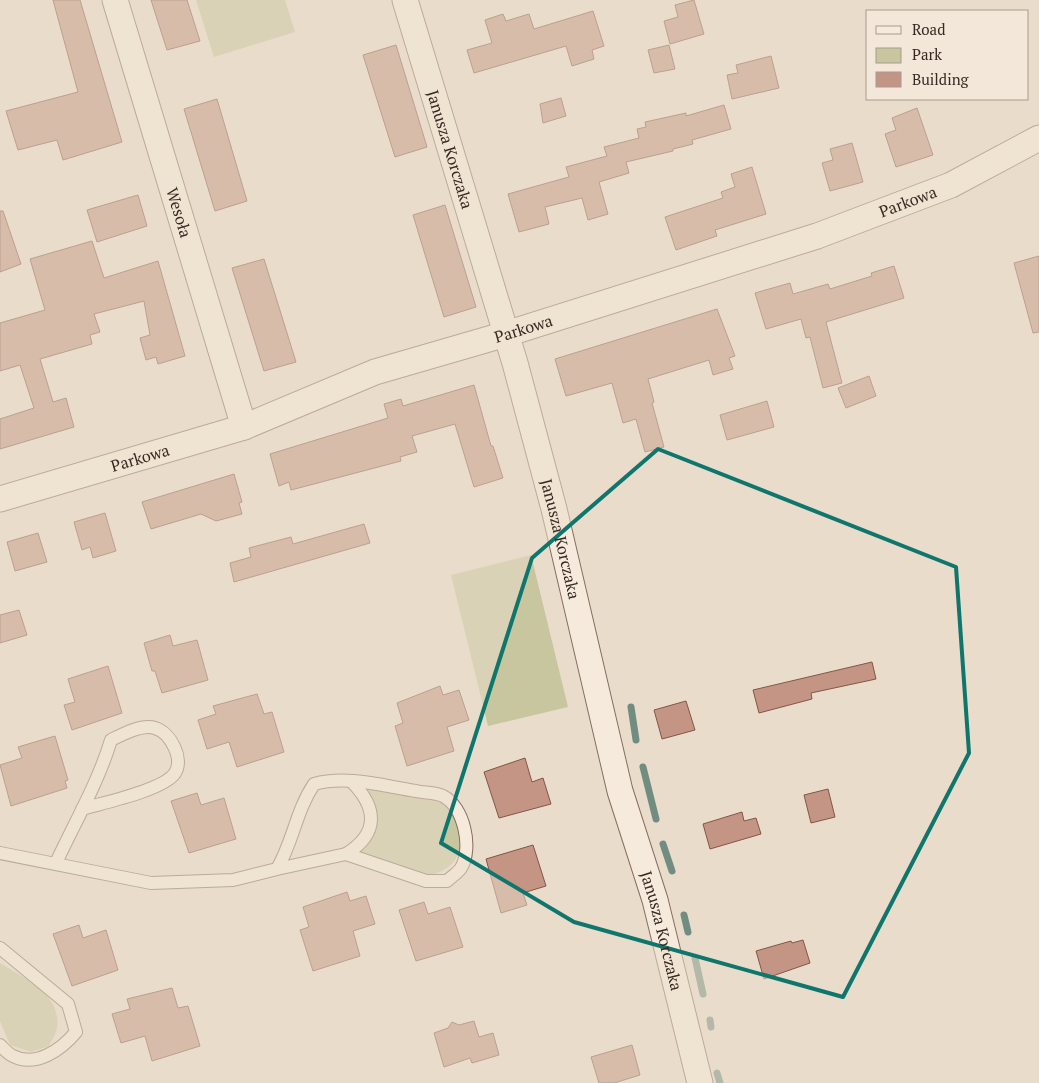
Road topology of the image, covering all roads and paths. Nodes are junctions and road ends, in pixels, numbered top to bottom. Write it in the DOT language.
graph roads {
  1 [pos="115,0"];
  2 [pos="404,0"];
  3 [pos="1039,138"];
  4 [pos="506,334"];
  5 [pos="244,427"];
  6 [pos="0,499"];
  7 [pos="351,781"];
  8 [pos="82,809"];
  9 [pos="0,852"];
  10 [pos="346,854"];
  11 [pos="56,863"];
  12 [pos="277,869"];
  13 [pos="0,948"];
  14 [pos="0,1045"];
  15 [pos="700,1083"];
  1 -- 5 [label="street, Wesoła"];
  2 -- 4 [label="street, Janusza Korczaka"];
  3 -- 4 [label="street, Parkowa"];
  4 -- 5 [label="street, Parkowa"];
  4 -- 15 [label="street, Janusza Korczaka"];
  5 -- 6 [label="street, Parkowa"];
  7 -- 10 [label="lane"];
  7 -- 10 [label="lane"];
  7 -- 12 [label="lane"];
  8 -- 8 [label="lane"];
  8 -- 11 [label="lane"];
  9 -- 11 [label="lane"];
  10 -- 12 [label="lane"];
  11 -- 12 [label="lane"];
  13 -- 14 [label="lane"];
}
